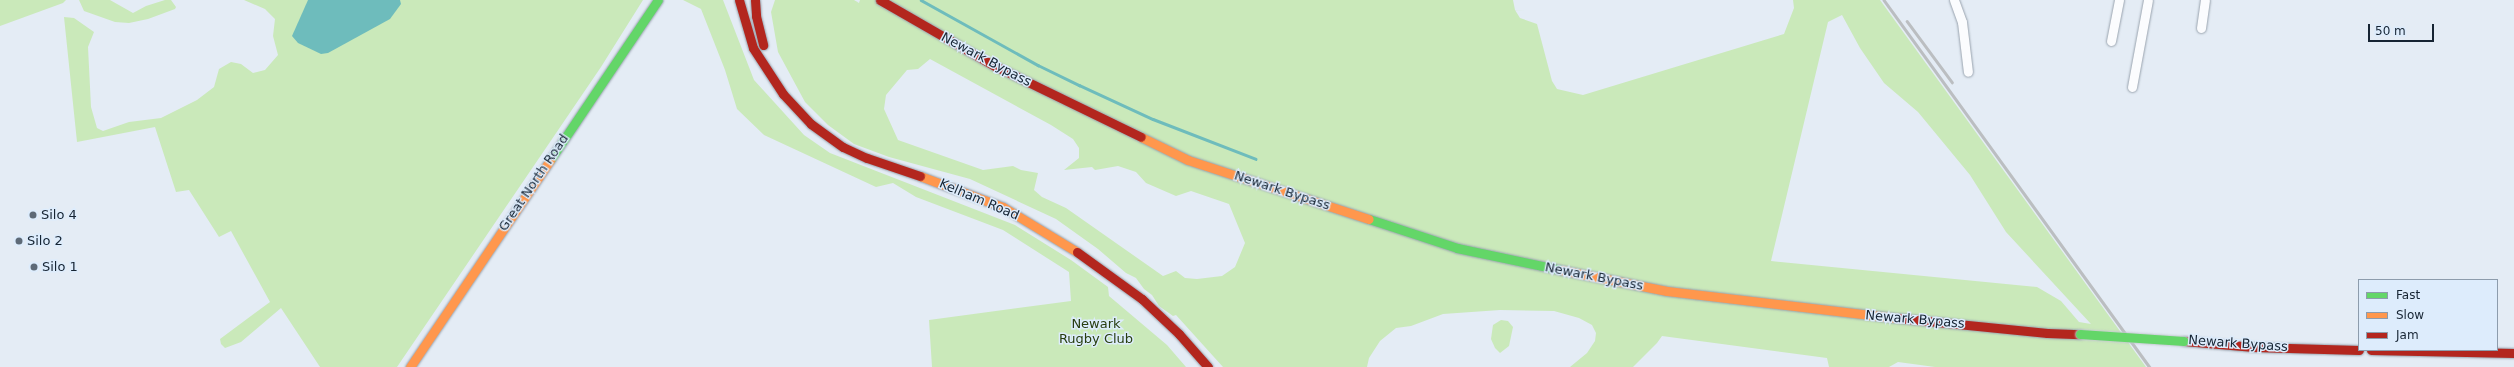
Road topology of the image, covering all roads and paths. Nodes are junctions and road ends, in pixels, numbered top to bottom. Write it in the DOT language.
graph roads {
  1 [pos="658,0"];
  2 [pos="739,0"];
  3 [pos="755,0"];
  4 [pos="880,0"];
  5 [pos="2119,0"];
  6 [pos="2148,0"];
  7 [pos="2205,0"];
  8 [pos="1955,1"];
  9 [pos="2201,28"];
  10 [pos="2112,41"];
  11 [pos="765,63"];
  12 [pos="1968,72"];
  13 [pos="2132,87"];
  14 [pos="2358,350"];
  15 [pos="2419,351"];
  16 [pos="2514,353"];
  17 [pos="410,367"];
  18 [pos="1208,367"];
  1 -- 17 [label="main road, Great North Road"];
  2 -- 11 [label="main road, Kelham Road"];
  3 -- 11 [label="main road, Kelham Road"];
  4 -- 14 [label="main road, Newark Bypass, bridge"];
  5 -- 10 [label="street"];
  6 -- 13 [label="street"];
  7 -- 9 [label="street"];
  8 -- 12 [label="street"];
  11 -- 18 [label="main road, Kelham Road"];
  15 -- 16 [label="main road"];
}
